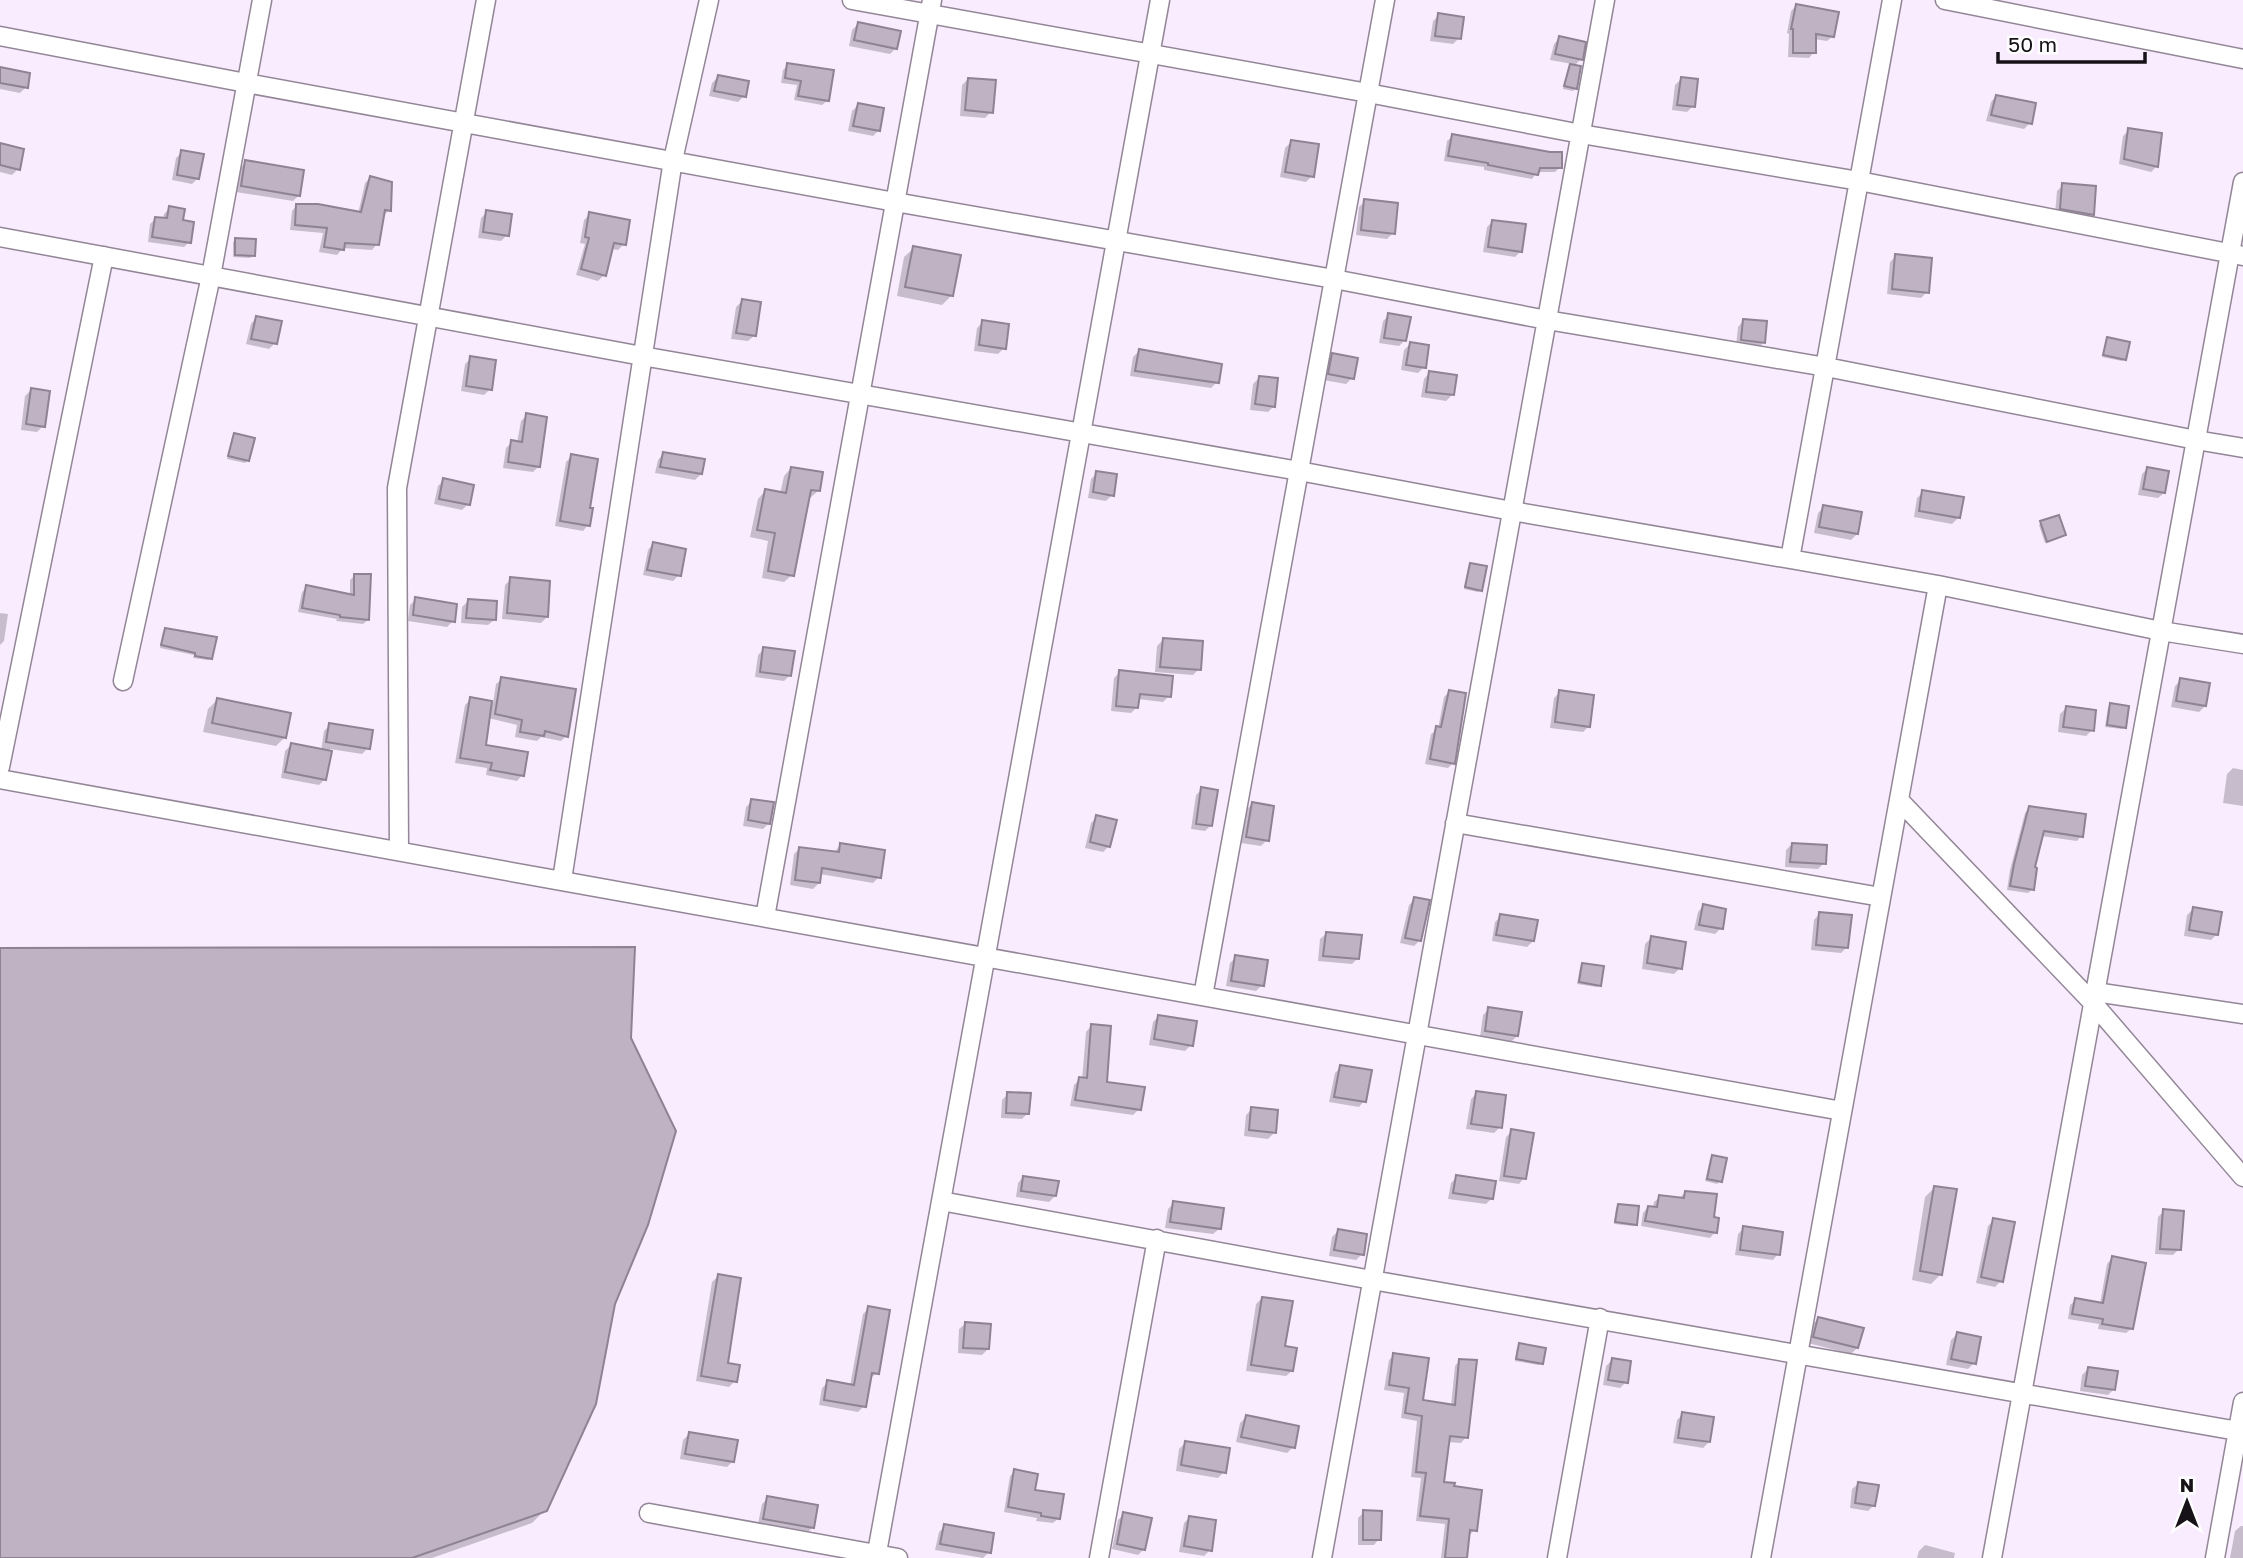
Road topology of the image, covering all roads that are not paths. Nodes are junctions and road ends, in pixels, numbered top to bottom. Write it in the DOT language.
graph roads {
  1 [pos="261,0"];
  2 [pos="486,0"];
  3 [pos="709,0"];
  4 [pos="852,0"];
  5 [pos="1160,0"];
  6 [pos="1385,0"];
  7 [pos="1605,0"];
  8 [pos="1892,0"];
  9 [pos="1945,0"];
  10 [pos="931,7"];
  11 [pos="0,36"];
  12 [pos="1150,54"];
  13 [pos="2243,59"];
  14 [pos="246,83"];
  15 [pos="1368,93"];
  16 [pos="464,122"];
  17 [pos="1581,134"];
  18 [pos="673,160"];
  19 [pos="1859,181"];
  20 [pos="2243,182"];
  21 [pos="895,202"];
  22 [pos="0,237"];
  23 [pos="1116,240"];
  24 [pos="2236,255"];
  25 [pos="104,256"];
  26 [pos="211,276"];
  27 [pos="1334,279"];
  28 [pos="429,315"];
  29 [pos="1547,320"];
  30 [pos="642,356"];
  31 [pos="1826,367"];
  32 [pos="860,394"];
  33 [pos="1081,432"];
  34 [pos="2196,440"];
  35 [pos="2243,448"];
  36 [pos="1299,471"];
  37 [pos="1512,511"];
  38 [pos="1790,559"];
  39 [pos="1938,585"];
  40 [pos="2161,631"];
  41 [pos="2243,644"];
  42 [pos="123,681"];
  43 [pos="0,767"];
  44 [pos="0,779"];
  45 [pos="1899,800"];
  46 [pos="1455,823"];
  47 [pos="398,851"];
  48 [pos="562,880"];
  49 [pos="1881,897"];
  50 [pos="765,917"];
  51 [pos="985,957"];
  52 [pos="1203,996"];
  53 [pos="2094,998"];
  54 [pos="2243,1014"];
  55 [pos="1417,1037"];
  56 [pos="1842,1111"];
  57 [pos="2243,1177"];
  58 [pos="941,1201"];
  59 [pos="1157,1240"];
  60 [pos="1372,1280"];
  61 [pos="1601,1318"];
  62 [pos="1798,1353"];
  63 [pos="2023,1392"];
  64 [pos="2243,1402"];
  65 [pos="2240,1431"];
  66 [pos="649,1513"];
  67 [pos="876,1556"];
  68 [pos="898,1558"];
  69 [pos="1099,1558"];
  70 [pos="1322,1558"];
  71 [pos="1557,1558"];
  72 [pos="1761,1558"];
  73 [pos="1992,1558"];
  74 [pos="2215,1558"];
  1 -- 14 [label="street"];
  2 -- 16 [label="street"];
  3 -- 18 [label="street"];
  4 -- 10 [label="street"];
  5 -- 12 [label="street"];
  6 -- 15 [label="street"];
  7 -- 17 [label="street"];
  8 -- 19 [label="street"];
  9 -- 13 [label="street"];
  10 -- 12 [label="street"];
  10 -- 21 [label="street"];
  11 -- 14 [label="street"];
  12 -- 15 [label="street"];
  12 -- 23 [label="street"];
  14 -- 16 [label="street"];
  14 -- 26 [label="street"];
  15 -- 17 [label="street"];
  15 -- 27 [label="street"];
  16 -- 18 [label="street"];
  16 -- 28 [label="street"];
  17 -- 19 [label="street"];
  17 -- 29 [label="street"];
  18 -- 21 [label="street"];
  18 -- 30 [label="street"];
  19 -- 24 [label="street"];
  19 -- 31 [label="street"];
  20 -- 24 [label="street"];
  21 -- 23 [label="street"];
  21 -- 32 [label="street"];
  22 -- 25 [label="street"];
  23 -- 27 [label="street"];
  23 -- 33 [label="street"];
  24 -- 34 [label="street"];
  25 -- 26 [label="street"];
  25 -- 43 [label="street"];
  26 -- 28 [label="street"];
  26 -- 42 [label="street"];
  27 -- 29 [label="street"];
  27 -- 36 [label="street"];
  28 -- 30 [label="street"];
  28 -- 47 [label="street"];
  29 -- 31 [label="street"];
  29 -- 37 [label="street"];
  30 -- 32 [label="street"];
  30 -- 48 [label="street"];
  31 -- 34 [label="street"];
  31 -- 38 [label="street"];
  32 -- 33 [label="street"];
  32 -- 50 [label="street"];
  33 -- 36 [label="street"];
  33 -- 51 [label="street"];
  34 -- 35 [label="street"];
  34 -- 40 [label="street"];
  36 -- 37 [label="street"];
  36 -- 52 [label="street"];
  37 -- 38 [label="street"];
  37 -- 46 [label="street"];
  38 -- 39 [label="street"];
  39 -- 40 [label="street"];
  39 -- 45 [label="street"];
  40 -- 41 [label="street"];
  40 -- 53 [label="street"];
  44 -- 47 [label="street"];
  45 -- 49 [label="street"];
  45 -- 53 [label="street"];
  46 -- 49 [label="street"];
  46 -- 55 [label="street"];
  47 -- 48 [label="street"];
  48 -- 50 [label="street"];
  49 -- 56 [label="street"];
  50 -- 51 [label="street"];
  51 -- 52 [label="street"];
  51 -- 58 [label="street"];
  52 -- 55 [label="street"];
  53 -- 54 [label="street"];
  53 -- 57 [label="street"];
  53 -- 63 [label="street"];
  55 -- 56 [label="street"];
  55 -- 60 [label="street"];
  56 -- 62 [label="street"];
  58 -- 59 [label="street"];
  58 -- 67 [label="street"];
  59 -- 60 [label="street"];
  59 -- 69 [label="street"];
  60 -- 61 [label="street"];
  60 -- 70 [label="street"];
  61 -- 62 [label="street"];
  61 -- 71 [label="street"];
  62 -- 63 [label="street"];
  62 -- 72 [label="street"];
  63 -- 65 [label="street"];
  63 -- 73 [label="street"];
  64 -- 65 [label="street"];
  65 -- 74 [label="street"];
  66 -- 67 [label="street"];
  67 -- 68 [label="street"];
}
